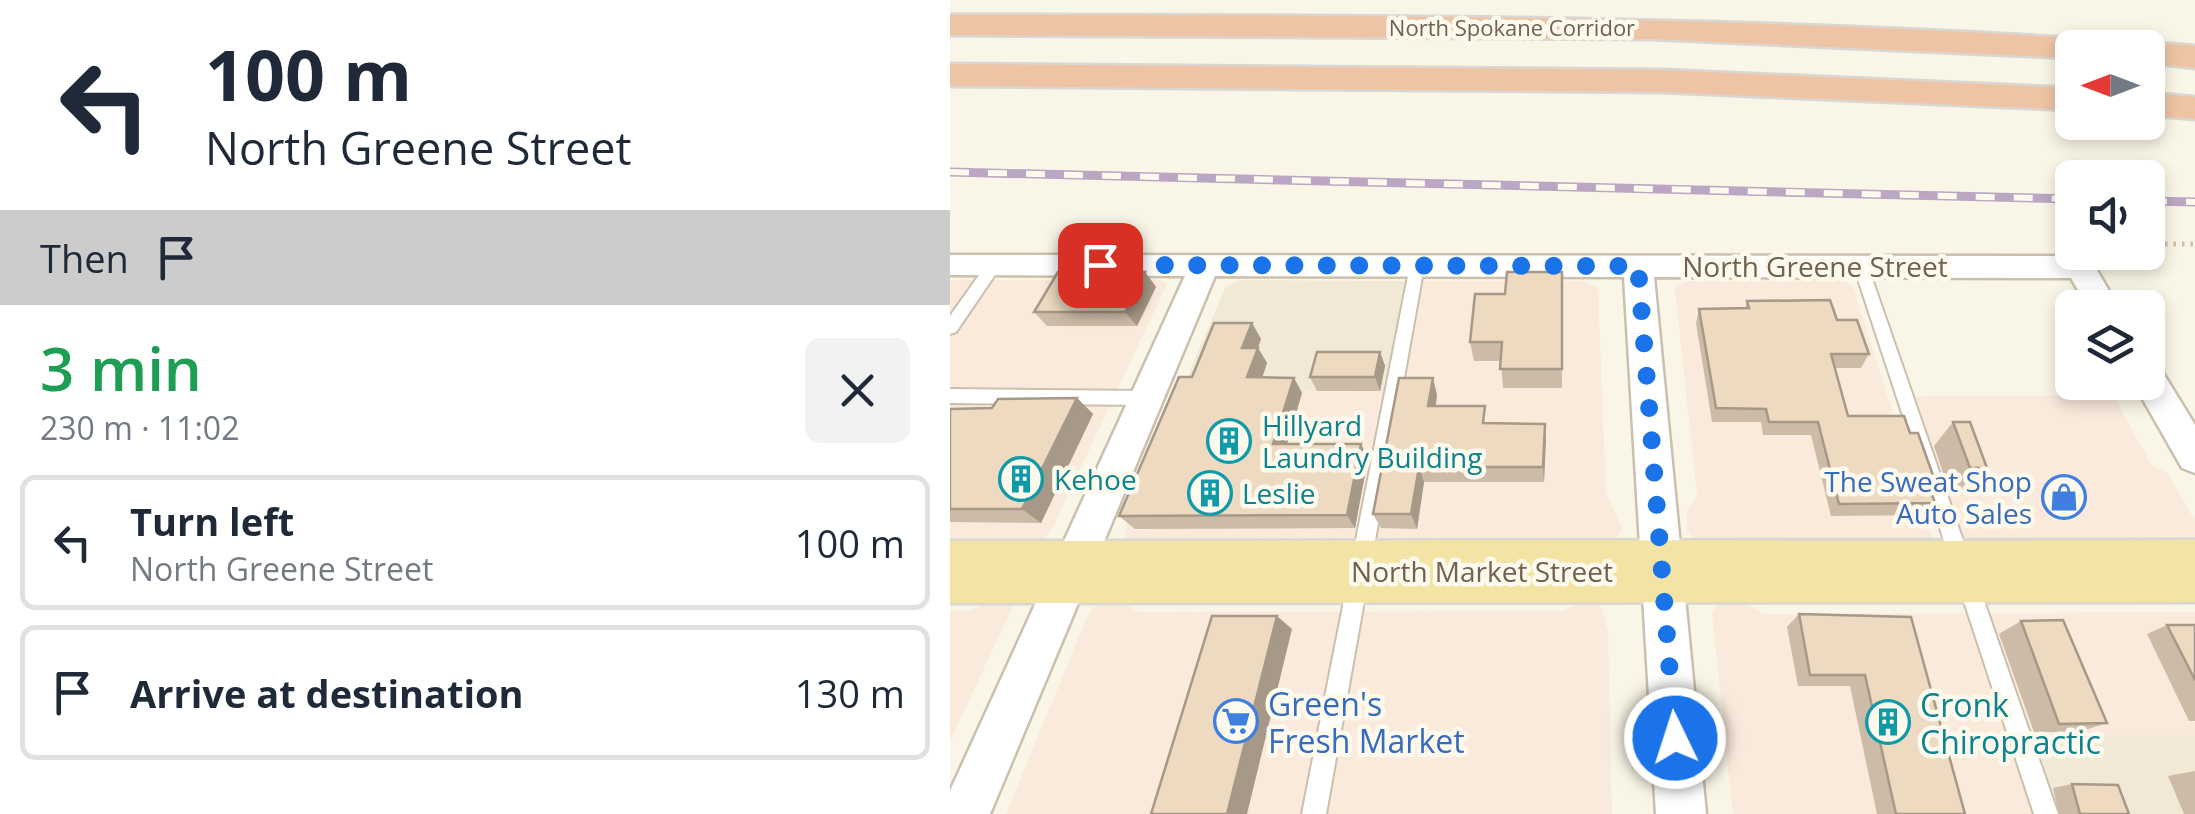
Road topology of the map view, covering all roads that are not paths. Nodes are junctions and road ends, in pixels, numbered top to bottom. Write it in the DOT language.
graph roads {
  1 [pos="1119,0"];
  2 [pos="1695,0"];
  3 [pos="950,7"];
  4 [pos="950,25"];
  5 [pos="2055,42"];
  6 [pos="2055,47"];
  7 [pos="950,54"];
  8 [pos="950,75"];
  9 [pos="2055,75"];
  10 [pos="2167,80"];
  11 [pos="2195,85"];
  12 [pos="2055,98"];
  13 [pos="950,265"];
  14 [pos="994,265"];
  15 [pos="1205,265"];
  16 [pos="1417,266"];
  17 [pos="1638,266"];
  18 [pos="1861,266"];
  19 [pos="2093,290"];
  20 [pos="950,328"];
  21 [pos="950,396"];
  22 [pos="1147,398"];
  23 [pos="2161,400"];
  24 [pos="2195,457"];
  25 [pos="1071,571"];
  26 [pos="1358,571"];
  27 [pos="1663,571"];
  28 [pos="1964,571"];
  29 [pos="2195,571"];
  30 [pos="950,572"];
  31 [pos="965,814"];
  32 [pos="1314,814"];
  33 [pos="1681,814"];
  34 [pos="2046,814"];
  1 -- 3 [label="highway"];
  2 -- 5 [label="highway"];
  4 -- 6 [label="highway, North Spokane Corridor"];
  7 -- 9 [label="highway, North Spokane Corridor"];
  8 -- 12 [label="highway"];
  10 -- 11 [label="highway"];
  13 -- 14 [label="street, North Greene Street"];
  14 -- 15 [label="street, North Greene Street"];
  14 -- 20 [label="lane"];
  15 -- 16 [label="street, North Greene Street"];
  15 -- 22 [label="street"];
  16 -- 17 [label="street, North Greene Street"];
  16 -- 26 [label="lane"];
  17 -- 18 [label="street, North Greene Street"];
  17 -- 27 [label="street"];
  18 -- 19 [label="street, North Greene Street"];
  18 -- 28 [label="lane"];
  21 -- 22 [label="lane"];
  22 -- 25 [label="street"];
  23 -- 24 [label="street"];
  25 -- 26 [label="main road, North Market Street"];
  25 -- 30 [label="main road, North Market Street"];
  25 -- 31 [label="street"];
  26 -- 27 [label="main road, North Market Street"];
  26 -- 32 [label="lane"];
  27 -- 28 [label="main road, North Market Street"];
  27 -- 33 [label="street"];
  28 -- 29 [label="main road, North Market Street"];
  28 -- 34 [label="lane"];
}
